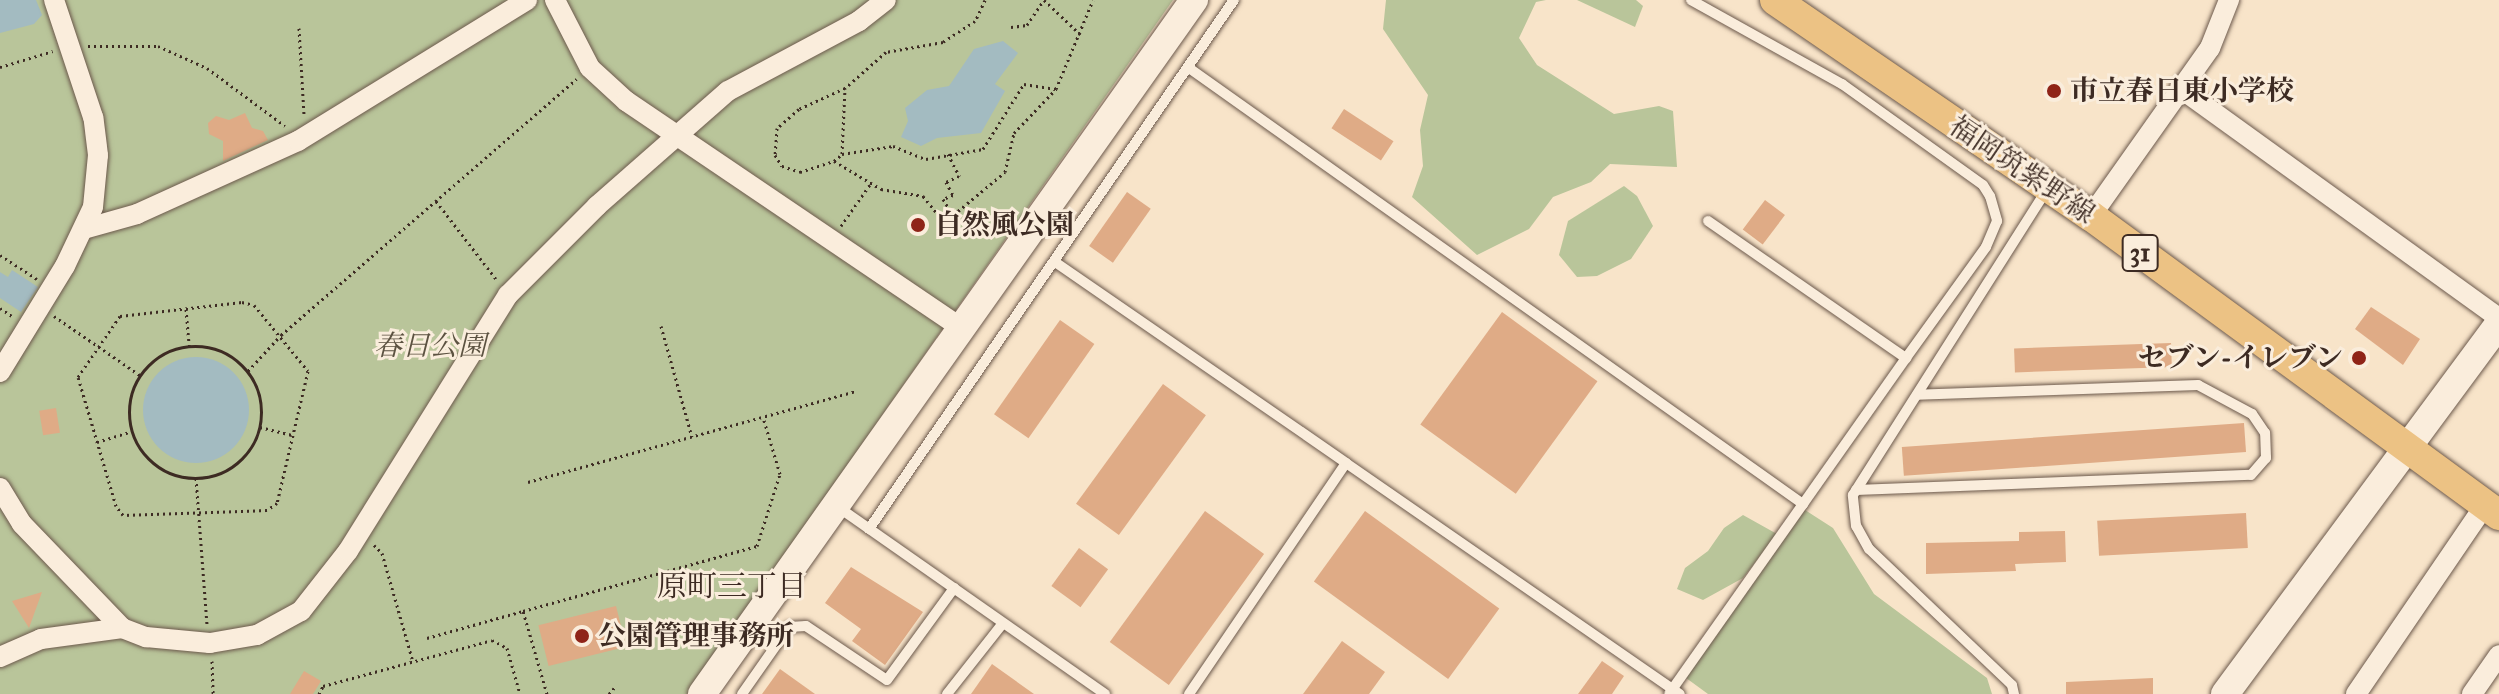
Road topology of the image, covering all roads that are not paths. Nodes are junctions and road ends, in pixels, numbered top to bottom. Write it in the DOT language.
graph roads {
  1 [pos="54,0"];
  2 [pos="527,0"];
  3 [pos="555,0"];
  4 [pos="886,0"];
  5 [pos="1194,0"];
  6 [pos="1234,0"];
  7 [pos="1691,0"];
  8 [pos="1775,0"];
  9 [pos="2229,0"];
  10 [pos="1189,68"];
  11 [pos="2180,88"];
  12 [pos="675,134"];
  13 [pos="2048,188"];
  14 [pos="2091,216"];
  15 [pos="1708,221"];
  16 [pos="84,229"];
  17 [pos="1055,262"];
  18 [pos="2499,321"];
  19 [pos="963,329"];
  20 [pos="1906,358"];
  21 [pos="0,372"];
  22 [pos="1917,395"];
  23 [pos="2404,448"];
  24 [pos="1346,463"];
  25 [pos="0,488"];
  26 [pos="1856,490"];
  27 [pos="1803,504"];
  28 [pos="836,506"];
  29 [pos="2492,510"];
  30 [pos="869,529"];
  31 [pos="954,588"];
  32 [pos="1003,623"];
  33 [pos="122,628"];
  34 [pos="2499,655"];
  35 [pos="0,657"];
  36 [pos="1674,692"];
  37 [pos="2231,692"];
  38 [pos="702,694"];
  39 [pos="742,694"];
  40 [pos="947,694"];
  41 [pos="1105,694"];
  42 [pos="1189,694"];
  43 [pos="2014,694"];
  44 [pos="2356,694"];
  45 [pos="2472,694"];
  1 -- 16 [label="street"];
  2 -- 16 [label="street"];
  3 -- 12 [label="street"];
  4 -- 12 [label="street"];
  5 -- 19 [label="street"];
  6 -- 10 [label="lane"];
  7 -- 20 [label="lane"];
  8 -- 13 [label="main road, 福岡筑紫野線 / 31"];
  9 -- 11 [label="street"];
  10 -- 17 [label="lane"];
  10 -- 27 [label="lane"];
  11 -- 14 [label="street"];
  11 -- 18 [label="street"];
  12 -- 19 [label="street"];
  12 -- 33 [label="street"];
  13 -- 14 [label="main road, 福岡筑紫野線 / 31"];
  13 -- 22 [label="lane"];
  14 -- 23 [label="main road, 福岡筑紫野線 / 31"];
  15 -- 20 [label="lane"];
  16 -- 21 [label="street"];
  17 -- 24 [label="lane"];
  17 -- 30 [label="lane"];
  18 -- 23 [label="street"];
  19 -- 28 [label="street"];
  20 -- 27 [label="lane"];
  22 -- 26 [label="lane"];
  22 -- 26 [label="lane"];
  23 -- 29 [label="main road, 福岡筑紫野線 / 31"];
  23 -- 37 [label="street"];
  24 -- 36 [label="lane"];
  24 -- 42 [label="lane"];
  25 -- 33 [label="street"];
  26 -- 43 [label="lane"];
  27 -- 36 [label="lane"];
  28 -- 30 [label="lane"];
  28 -- 38 [label="street"];
  29 -- 44 [label="street"];
  30 -- 31 [label="lane"];
  31 -- 32 [label="lane"];
  31 -- 39 [label="lane"];
  32 -- 40 [label="lane"];
  32 -- 41 [label="lane"];
  33 -- 35 [label="street"];
  34 -- 45 [label="street"];
}
